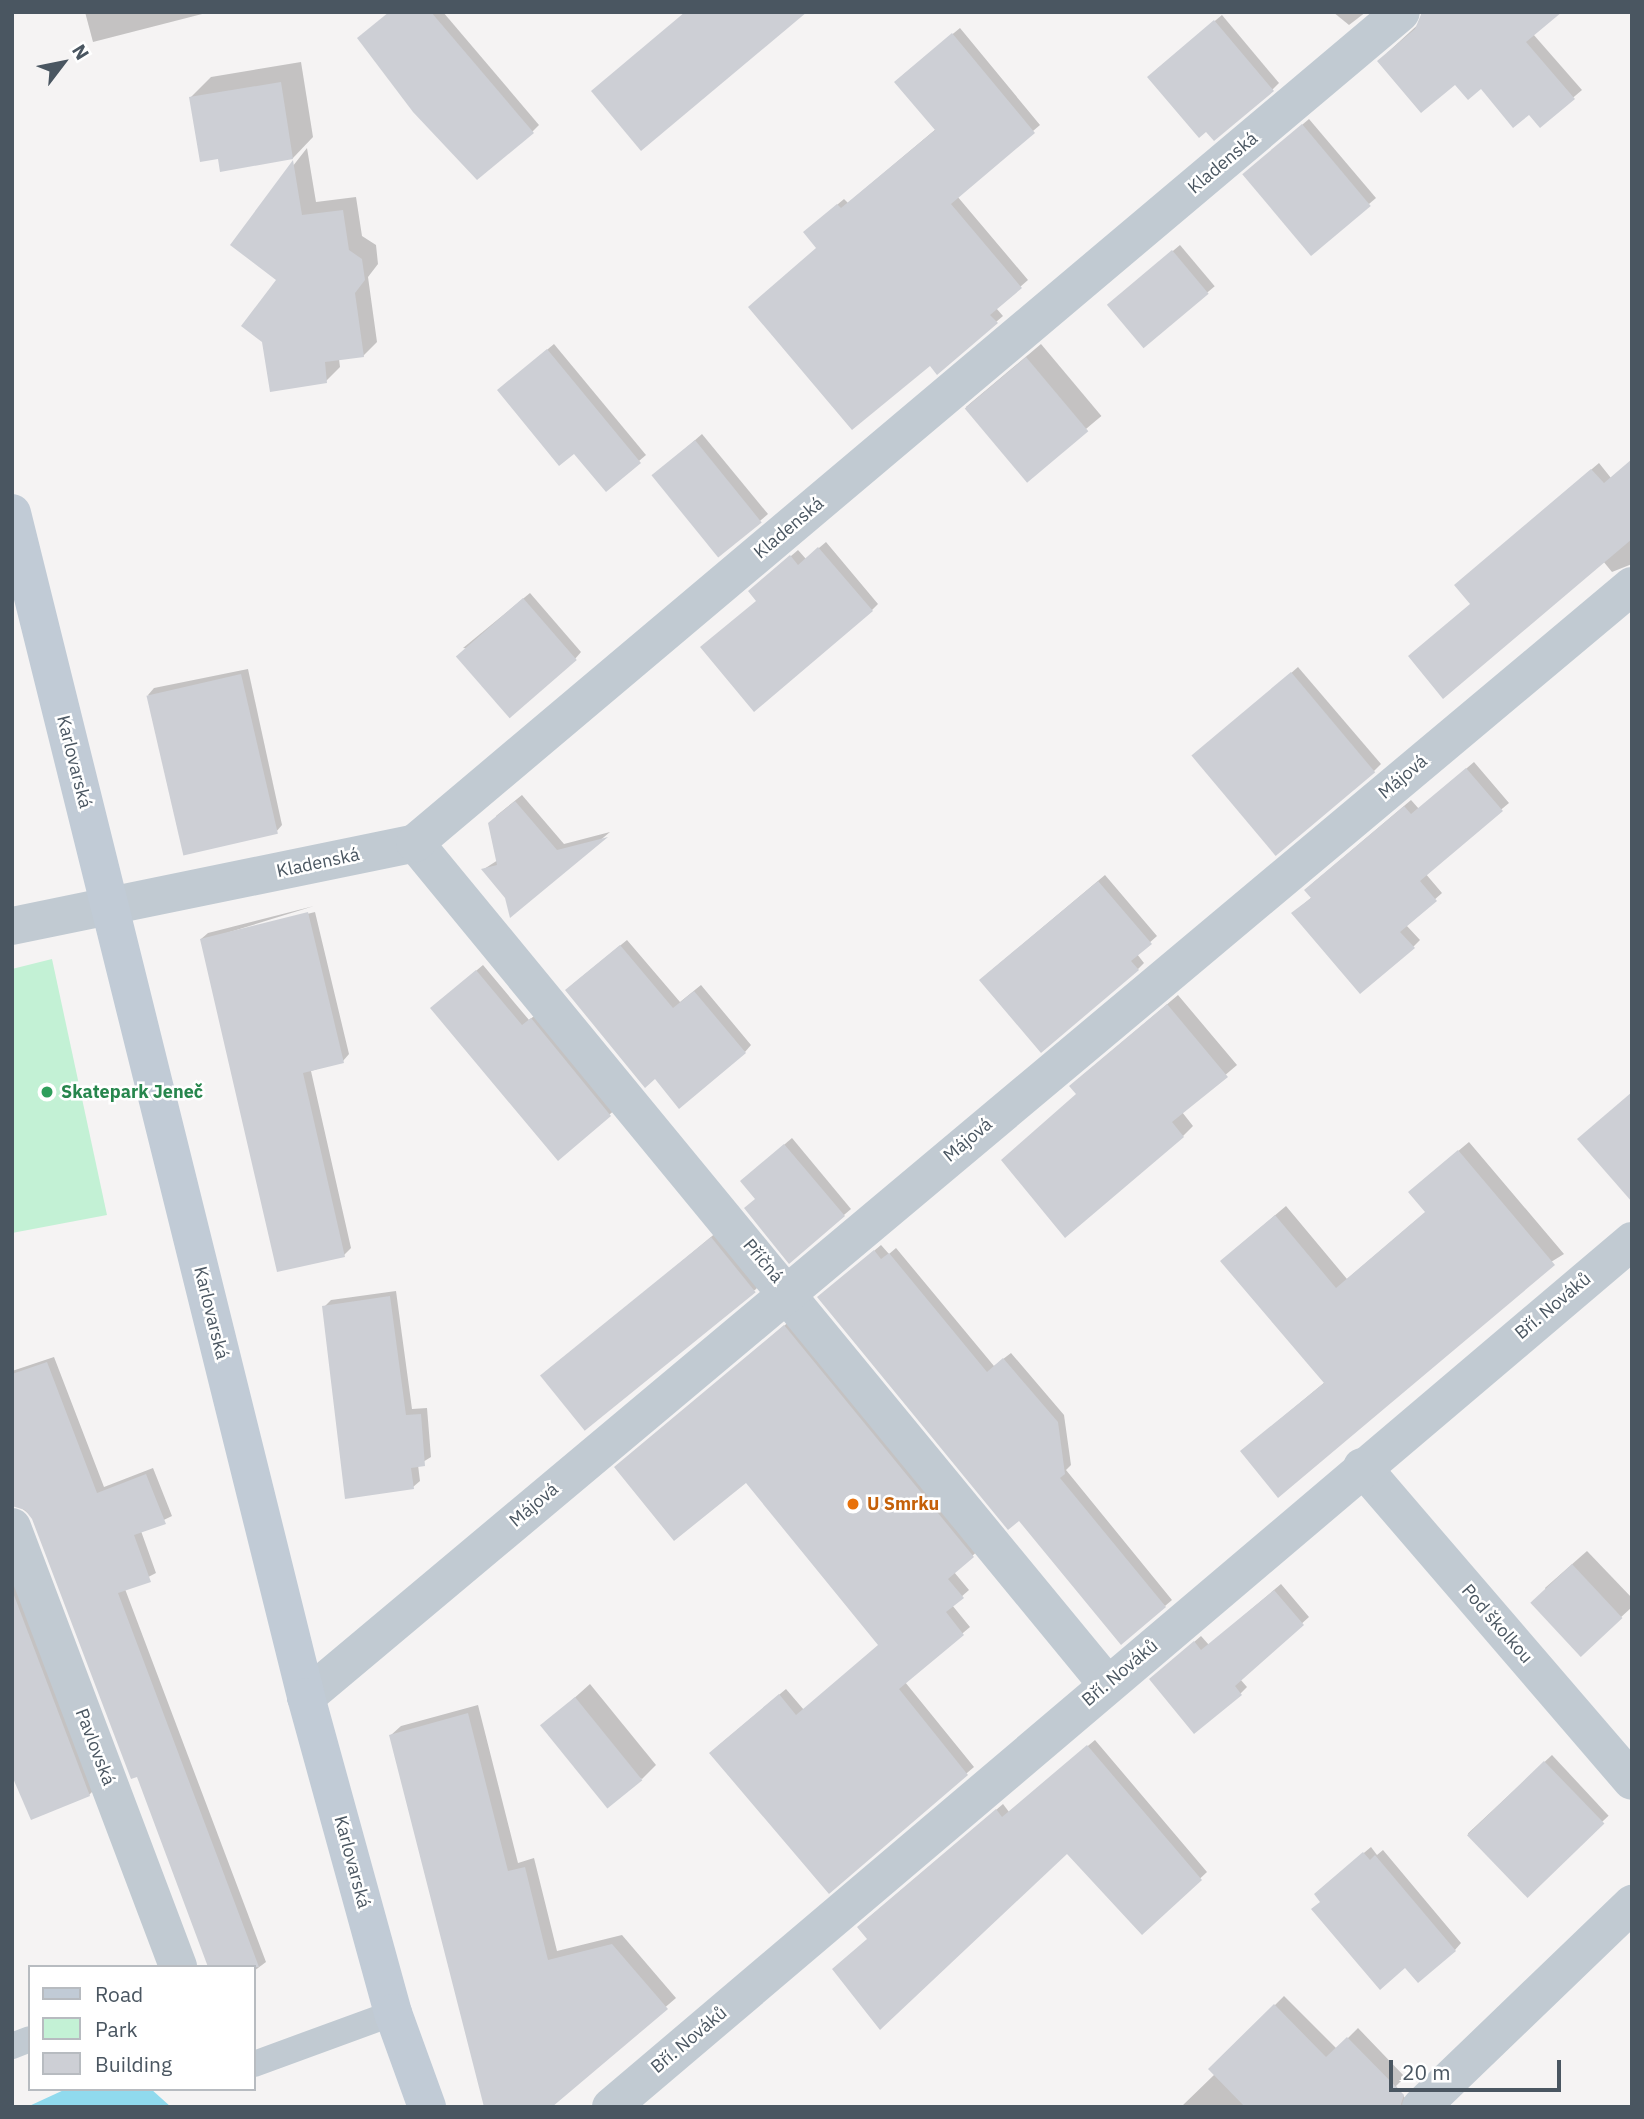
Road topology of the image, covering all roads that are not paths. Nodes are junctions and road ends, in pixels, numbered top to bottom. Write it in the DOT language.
graph roads {
  1 [pos="1401,12"];
  2 [pos="12,513"];
  3 [pos="1632,586"];
  4 [pos="415,843"];
  5 [pos="110,908"];
  6 [pos="12,926"];
  7 [pos="1632,1241"];
  8 [pos="788,1291"];
  9 [pos="1362,1467"];
  10 [pos="12,1527"];
  11 [pos="1107,1684"];
  12 [pos="306,1697"];
  13 [pos="1632,1781"];
  14 [pos="1632,1904"];
  15 [pos="177,1965"];
  16 [pos="393,2013"];
  17 [pos="256,2063"];
  18 [pos="427,2107"];
  19 [pos="611,2107"];
  20 [pos="1421,2107"];
  1 -- 4 [label="street, Kladenská"];
  2 -- 5 [label="main road, Karlovarská"];
  3 -- 8 [label="street, Májová"];
  4 -- 5 [label="street, Kladenská"];
  4 -- 8 [label="street, Příčná"];
  5 -- 6 [label="street, Kladenská"];
  5 -- 12 [label="main road, Karlovarská"];
  7 -- 9 [label="street, Bří. Nováků"];
  8 -- 11 [label="street, Příčná"];
  8 -- 12 [label="street, Májová"];
  9 -- 11 [label="street, Bří. Nováků"];
  9 -- 13 [label="street, Pod školkou"];
  10 -- 15 [label="street, Pavlovská"];
  11 -- 19 [label="street, Bří. Nováků"];
  12 -- 16 [label="main road, Karlovarská"];
  14 -- 20 [label="street"];
  16 -- 17 [label="lane"];
  16 -- 18 [label="main road, Karlovarská"];
}
